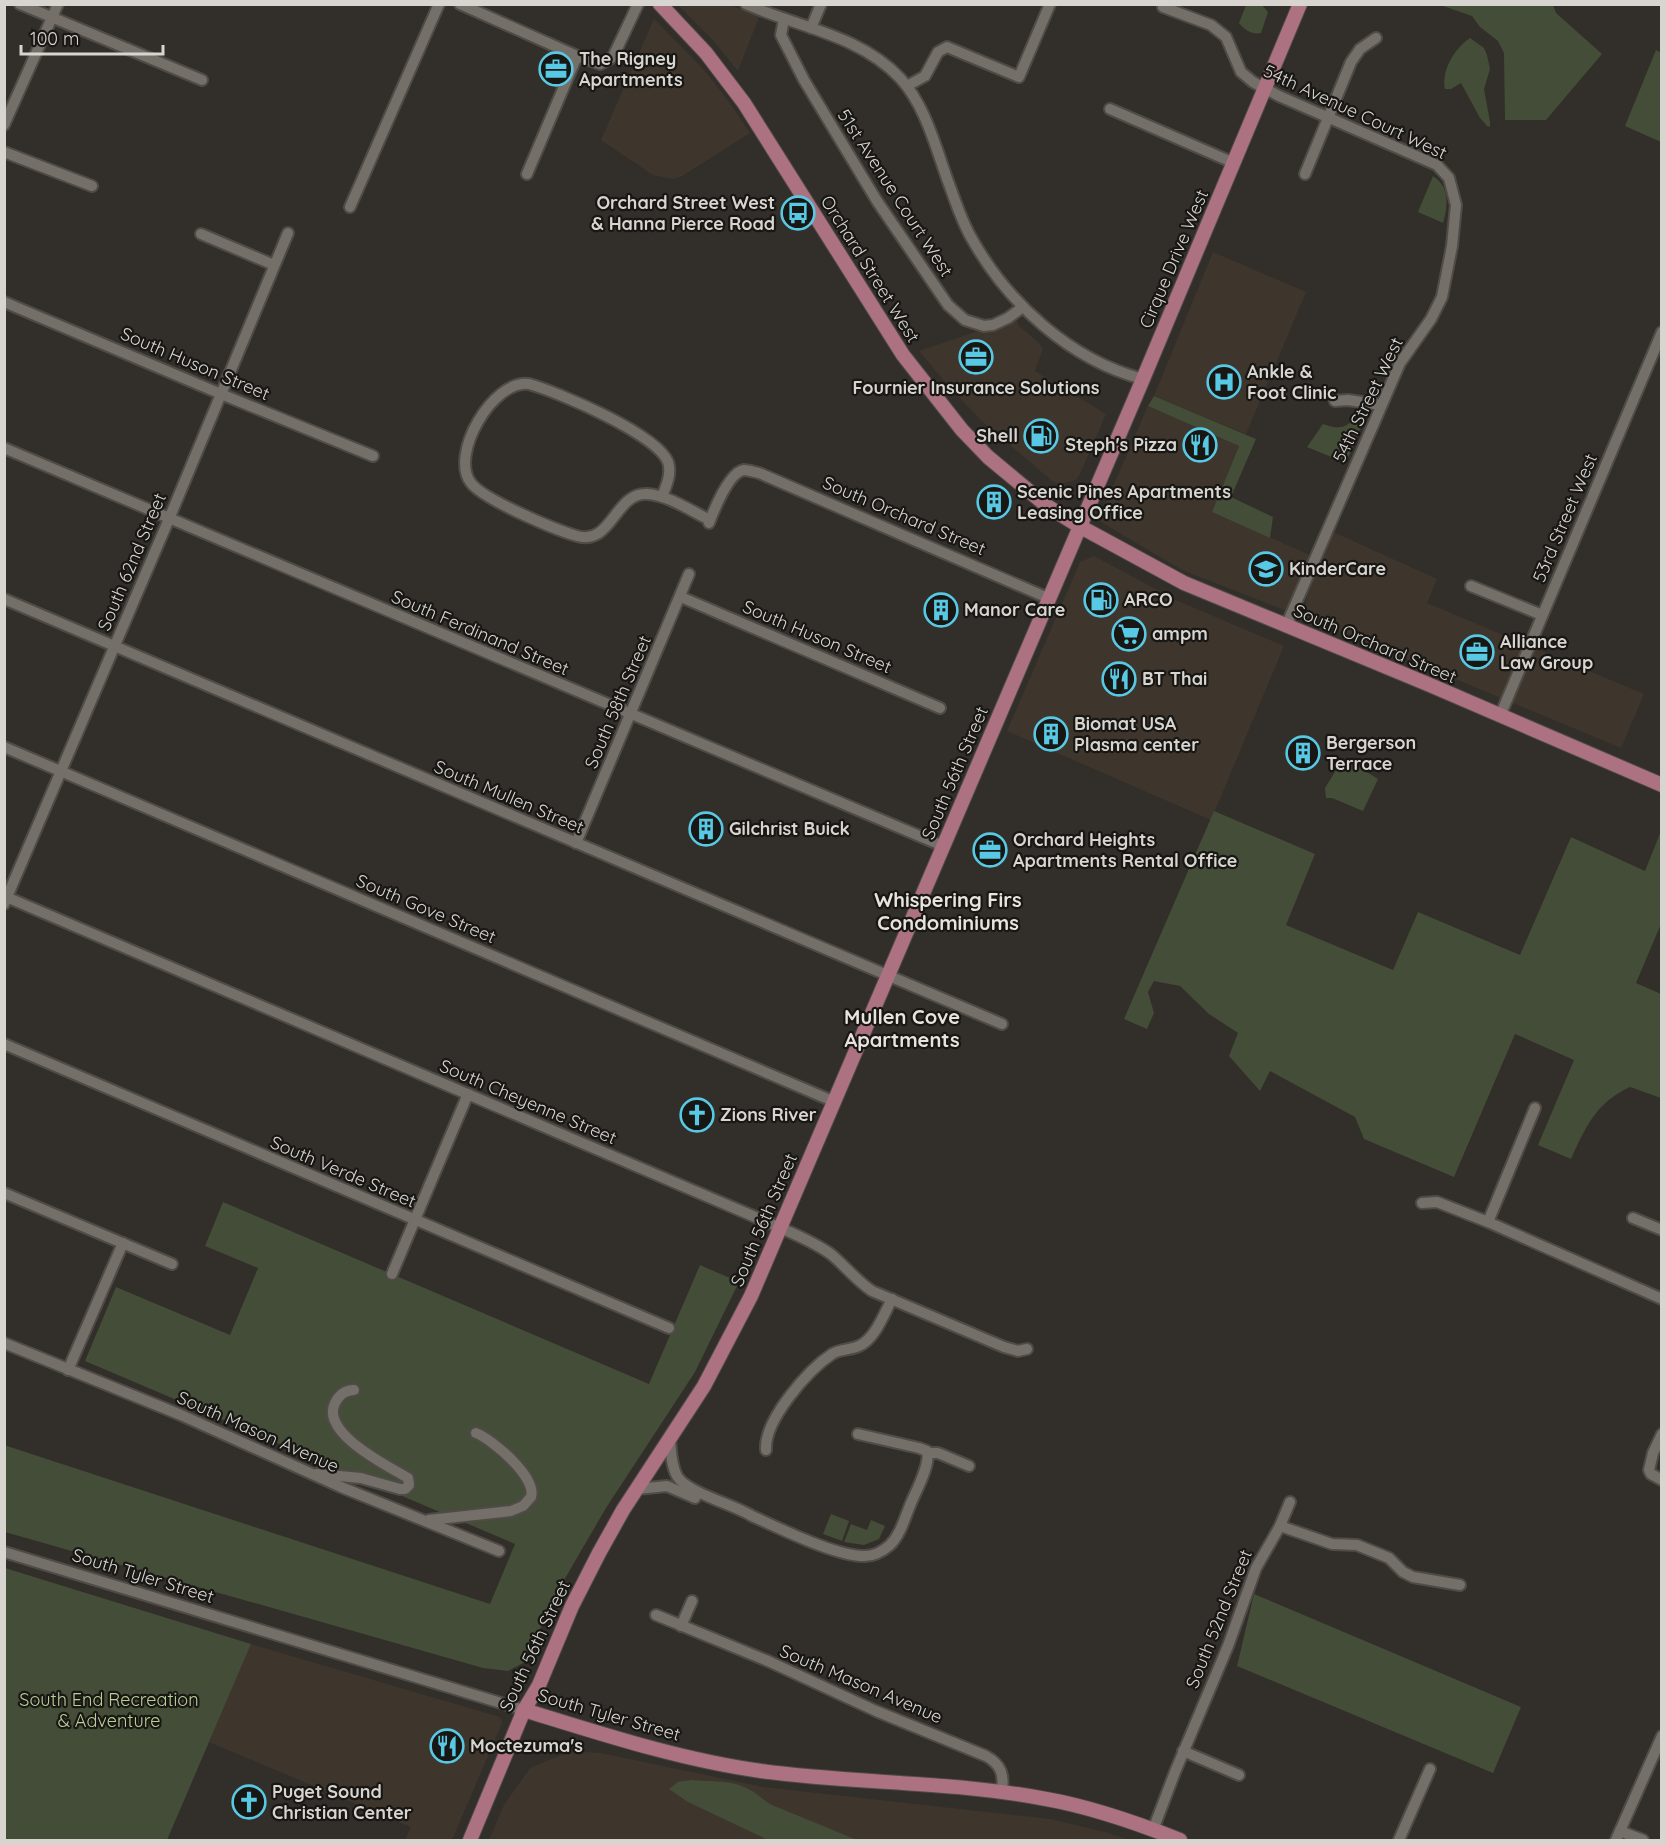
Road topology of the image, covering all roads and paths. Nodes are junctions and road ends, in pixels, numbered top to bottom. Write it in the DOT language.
graph roads {
  1 [pos="20,4"];
  2 [pos="58,4"];
  3 [pos="439,4"];
  4 [pos="460,4"];
  5 [pos="638,4"];
  6 [pos="660,4"];
  7 [pos="746,4"];
  8 [pos="821,4"];
  9 [pos="1050,4"];
  10 [pos="1300,4"];
  11 [pos="1163,7"];
  12 [pos="52,18"];
  13 [pos="784,19"];
  14 [pos="811,28"];
  15 [pos="1376,38"];
  16 [pos="577,56"];
  17 [pos="202,80"];
  18 [pos="907,86"];
  19 [pos="1265,90"];
  20 [pos="1110,110"];
  21 [pos="1328,117"];
  22 [pos="4,125"];
  23 [pos="4,152"];
  24 [pos="1234,163"];
  25 [pos="527,174"];
  26 [pos="1305,174"];
  27 [pos="1452,184"];
  28 [pos="92,186"];
  29 [pos="350,207"];
  30 [pos="288,233"];
  31 [pos="201,234"];
  32 [pos="274,265"];
  33 [pos="4,302"];
  34 [pos="1023,307"];
  35 [pos="1662,332"];
  36 [pos="1143,379"];
  37 [pos="221,394"];
  38 [pos="1335,401"];
  39 [pos="1381,405"];
  40 [pos="4,448"];
  41 [pos="373,456"];
  42 [pos="662,497"];
  43 [pos="169,519"];
  44 [pos="1079,526"];
  45 [pos="689,574"];
  46 [pos="1471,586"];
  47 [pos="681,597"];
  48 [pos="1048,598"];
  49 [pos="4,599"];
  50 [pos="1542,615"];
  51 [pos="1286,626"];
  52 [pos="114,647"];
  53 [pos="940,708"];
  54 [pos="630,714"];
  55 [pos="1500,716"];
  56 [pos="4,747"];
  57 [pos="61,771"];
  58 [pos="1662,785"];
  59 [pos="576,843"];
  60 [pos="943,846"];
  61 [pos="6,899"];
  62 [pos="888,976"];
  63 [pos="1002,1024"];
  64 [pos="4,1044"];
  65 [pos="468,1094"];
  66 [pos="835,1102"];
  67 [pos="1535,1108"];
  68 [pos="4,1194"];
  69 [pos="1422,1203"];
  70 [pos="1633,1218"];
  71 [pos="414,1221"];
  72 [pos="1488,1222"];
  73 [pos="781,1228"];
  74 [pos="1662,1230"];
  75 [pos="123,1243"];
  76 [pos="172,1264"];
  77 [pos="392,1274"];
  78 [pos="892,1299"];
  79 [pos="1662,1299"];
  80 [pos="669,1328"];
  81 [pos="4,1343"];
  82 [pos="1027,1349"];
  83 [pos="68,1370"];
  84 [pos="354,1390"];
  85 [pos="476,1433"];
  86 [pos="858,1434"];
  87 [pos="1662,1434"];
  88 [pos="670,1439"];
  89 [pos="766,1450"];
  90 [pos="928,1453"];
  91 [pos="969,1466"];
  92 [pos="312,1473"];
  93 [pos="1662,1480"];
  94 [pos="637,1489"];
  95 [pos="1290,1502"];
  96 [pos="752,1516"];
  97 [pos="425,1521"];
  98 [pos="1280,1526"];
  99 [pos="499,1551"];
  100 [pos="4,1552"];
  101 [pos="1460,1586"];
  102 [pos="692,1601"];
  103 [pos="656,1615"];
  104 [pos="681,1626"];
  105 [pos="524,1710"];
  106 [pos="1662,1736"];
  107 [pos="1183,1751"];
  108 [pos="1430,1768"];
  109 [pos="1239,1774"];
  110 [pos="1002,1792"];
  111 [pos="1153,1830"];
  112 [pos="1618,1836"];
  113 [pos="470,1840"];
  114 [pos="1180,1840"];
  115 [pos="1399,1840"];
  116 [pos="1643,1840"];
  1 -- 12 [label="street"];
  2 -- 12 [label="street"];
  3 -- 29 [label="street"];
  4 -- 16 [label="street"];
  5 -- 16 [label="street"];
  6 -- 44 [label="main road, Orchard Street West"];
  7 -- 13 [label="street"];
  8 -- 14 [label="street"];
  9 -- 18 [label="street"];
  10 -- 19 [label="main road, Cirque Drive West"];
  11 -- 19 [label="street, 54th Avenue Court West"];
  12 -- 17 [label="street"];
  12 -- 22 [label="street"];
  13 -- 14 [label="street"];
  13 -- 34 [label="street, 51st Avenue Court West"];
  14 -- 18 [label="street"];
  15 -- 21 [label="street"];
  16 -- 25 [label="street"];
  18 -- 34 [label="street"];
  19 -- 21 [label="street, 54th Avenue Court West"];
  19 -- 24 [label="main road, Cirque Drive West"];
  20 -- 24 [label="street"];
  21 -- 26 [label="street"];
  21 -- 27 [label="street, 54th Avenue Court West"];
  23 -- 28 [label="street"];
  24 -- 36 [label="main road, Cirque Drive West"];
  27 -- 39 [label="street, 54th Street West"];
  30 -- 32 [label="street, South 62nd Street"];
  31 -- 32 [label="street"];
  32 -- 37 [label="street, South 62nd Street"];
  33 -- 37 [label="street, South Huson Street"];
  34 -- 36 [label="street"];
  35 -- 50 [label="street, 53rd Street West"];
  36 -- 44 [label="main road, Cirque Drive West"];
  37 -- 41 [label="street, South Huson Street"];
  37 -- 43 [label="street, South 62nd Street"];
  38 -- 39 [label="street"];
  39 -- 51 [label="street, 54th Street West"];
  40 -- 43 [label="street, South Ferdinand Street"];
  42 -- 42 [label="street"];
  42 -- 48 [label="street, South Orchard Street"];
  43 -- 52 [label="street, South 62nd Street"];
  43 -- 54 [label="street, South Ferdinand Street"];
  44 -- 48 [label="main road, South 56th Street"];
  44 -- 51 [label="main road, South Orchard Street"];
  45 -- 47 [label="street, South 58th Street"];
  46 -- 50 [label="street"];
  47 -- 53 [label="street, South Huson Street"];
  47 -- 54 [label="street, South 58th Street"];
  48 -- 60 [label="main road, South 56th Street"];
  49 -- 52 [label="street, South Mullen Street"];
  50 -- 55 [label="street, 53rd Street West"];
  51 -- 55 [label="main road, South Orchard Street"];
  52 -- 57 [label="street, South 62nd Street"];
  52 -- 59 [label="street, South Mullen Street"];
  54 -- 59 [label="street, South 58th Street"];
  54 -- 60 [label="street, South Ferdinand Street"];
  55 -- 58 [label="main road, South Orchard Street"];
  56 -- 57 [label="street, South Gove Street"];
  57 -- 61 [label="street, South 62nd Street"];
  57 -- 66 [label="street, South Gove Street"];
  59 -- 62 [label="street, South Mullen Street"];
  60 -- 62 [label="main road, South 56th Street"];
  61 -- 65 [label="street, South Cheyenne Street"];
  62 -- 63 [label="street, South Mullen Street"];
  62 -- 66 [label="main road, South 56th Street"];
  64 -- 71 [label="street, South Verde Street"];
  65 -- 71 [label="street"];
  65 -- 73 [label="street, South Cheyenne Street"];
  66 -- 73 [label="main road, South 56th Street"];
  67 -- 72 [label="street"];
  68 -- 75 [label="street"];
  69 -- 72 [label="street"];
  70 -- 74 [label="street"];
  71 -- 77 [label="street"];
  71 -- 80 [label="street, South Verde Street"];
  72 -- 79 [label="street"];
  73 -- 78 [label="street, South Cheyenne Street"];
  73 -- 88 [label="main road, South 56th Street"];
  75 -- 76 [label="street"];
  75 -- 83 [label="street"];
  78 -- 82 [label="street, South Cheyenne Street"];
  78 -- 89 [label="street"];
  81 -- 83 [label="street, South Mason Avenue"];
  83 -- 92 [label="street, South Mason Avenue"];
  84 -- 92 [label="street"];
  85 -- 97 [label="street"];
  86 -- 90 [label="street"];
  87 -- 93 [label="street"];
  88 -- 94 [label="main road, South 56th Street"];
  88 -- 96 [label="street"];
  90 -- 91 [label="street"];
  90 -- 96 [label="street"];
  92 -- 97 [label="street, South Mason Avenue"];
  94 -- 96 [label="street"];
  94 -- 105 [label="main road, South 56th Street"];
  95 -- 98 [label="street, South 52nd Street"];
  97 -- 99 [label="street, South Mason Avenue"];
  98 -- 101 [label="street"];
  98 -- 107 [label="street, South 52nd Street"];
  100 -- 105 [label="street, South Tyler Street"];
  102 -- 104 [label="street"];
  103 -- 104 [label="street, South Mason Avenue"];
  104 -- 110 [label="street, South Mason Avenue"];
  105 -- 110 [label="main road, South Tyler Street"];
  105 -- 113 [label="main road, South 56th Street"];
  106 -- 112 [label="street"];
  107 -- 109 [label="street"];
  107 -- 111 [label="street, South 52nd Street"];
  108 -- 115 [label="street"];
  110 -- 111 [label="main road, South Tyler Street"];
  111 -- 114 [label="main road, South Tyler Street"];
  112 -- 116 [label="street"];
}
